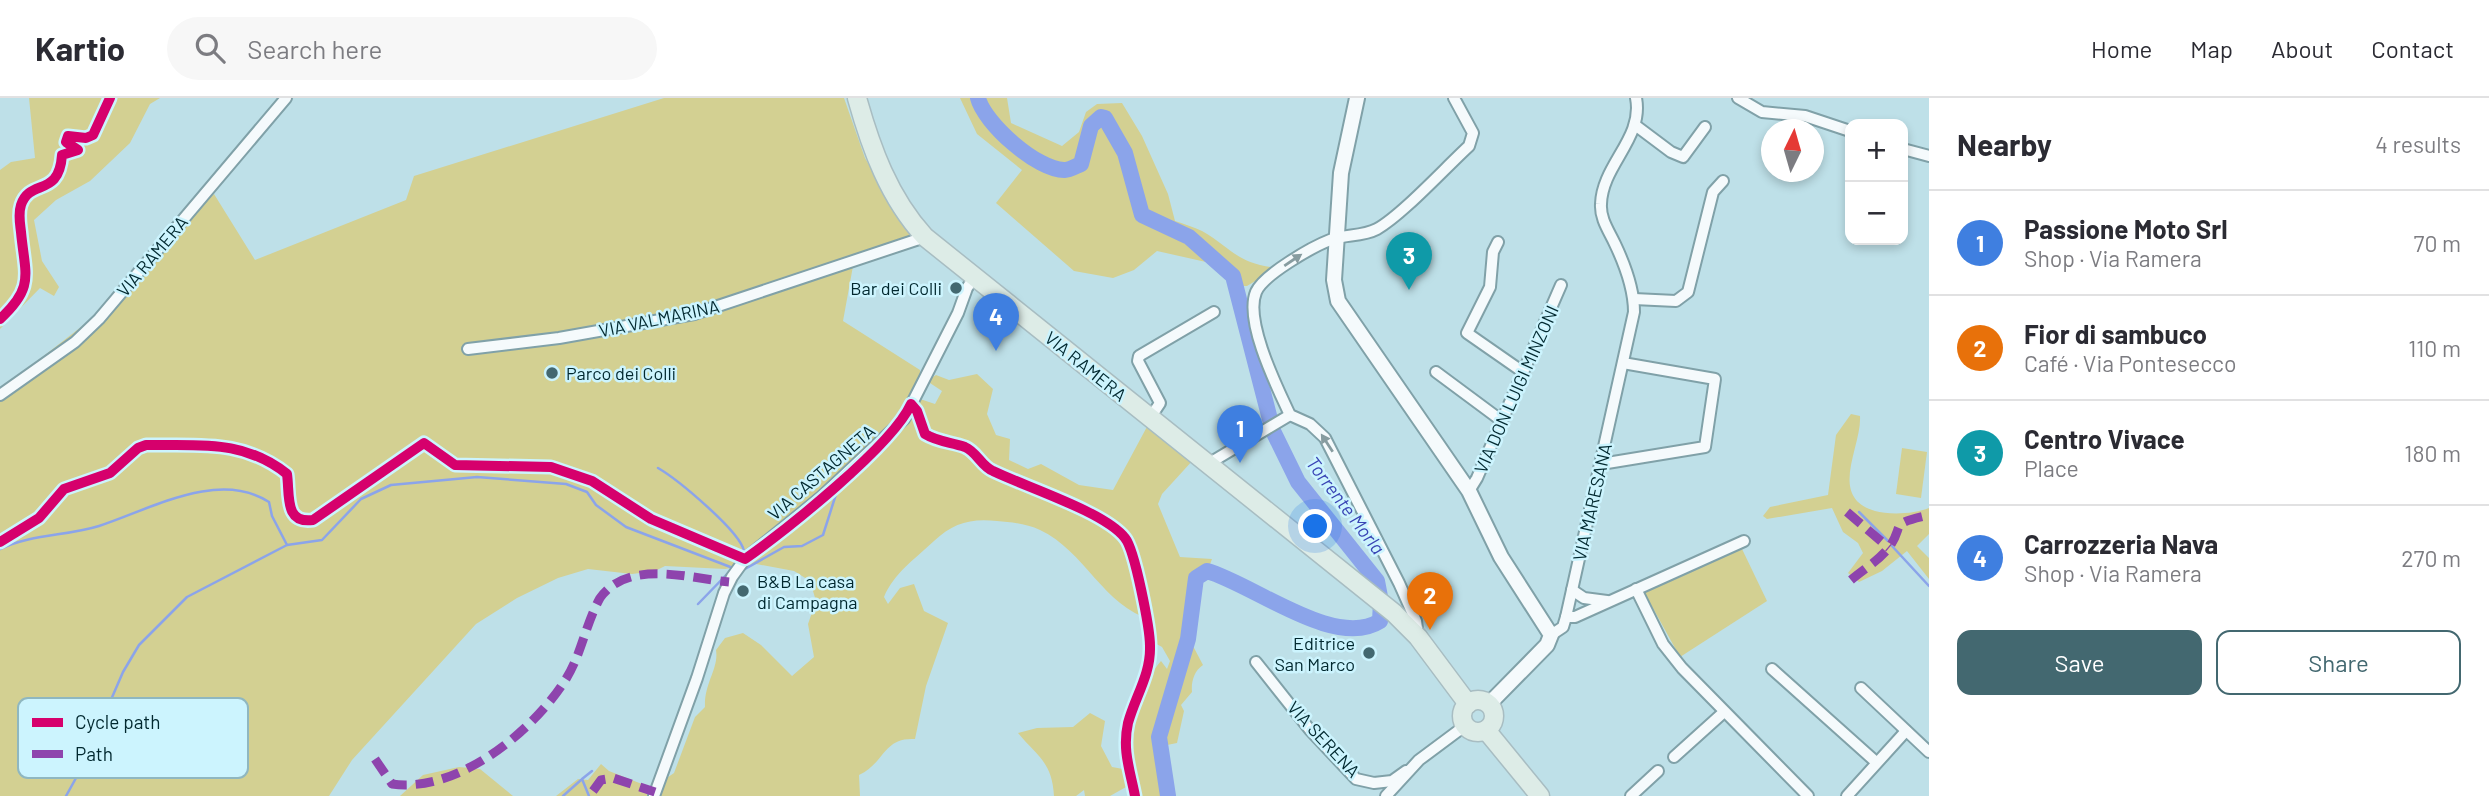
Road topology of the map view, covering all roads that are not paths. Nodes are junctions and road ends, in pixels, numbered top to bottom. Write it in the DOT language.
graph roads {
  1 [pos="286,98"];
  2 [pos="857,98"];
  3 [pos="1357,98"];
  4 [pos="1454,98"];
  5 [pos="1636,98"];
  6 [pos="1738,98"];
  7 [pos="1635,125"];
  8 [pos="1705,127"];
  9 [pos="1845,129"];
  10 [pos="1908,150"];
  11 [pos="1929,156"];
  12 [pos="1723,181"];
  13 [pos="925,237"];
  14 [pos="1337,237"];
  15 [pos="1498,242"];
  16 [pos="975,276"];
  17 [pos="1561,285"];
  18 [pos="1634,299"];
  19 [pos="1214,312"];
  20 [pos="468,349"];
  21 [pos="1623,363"];
  22 [pos="1436,372"];
  23 [pos="1523,372"];
  24 [pos="0,395"];
  25 [pos="1290,415"];
  26 [pos="1150,418"];
  27 [pos="1502,421"];
  28 [pos="1209,464"];
  29 [pos="1601,464"];
  30 [pos="1469,491"];
  31 [pos="1744,541"];
  32 [pos="1636,589"];
  33 [pos="1571,595"];
  34 [pos="1610,601"];
  35 [pos="1566,617"];
  36 [pos="1550,635"];
  37 [pos="1418,637"];
  38 [pos="1256,662"];
  39 [pos="1772,669"];
  40 [pos="1861,688"];
  41 [pos="1468,704"];
  42 [pos="1489,705"];
  43 [pos="1727,716"];
  44 [pos="1466,725"];
  45 [pos="1486,730"];
  46 [pos="1906,731"];
  47 [pos="1929,752"];
  48 [pos="1674,757"];
  49 [pos="1876,762"];
  50 [pos="1406,771"];
  51 [pos="1658,771"];
  52 [pos="654,796"];
  53 [pos="1386,796"];
  54 [pos="1540,796"];
  55 [pos="1631,796"];
  56 [pos="1808,796"];
  57 [pos="1847,796"];
  1 -- 24 [label="street, VIA RAMERA"];
  2 -- 13 [label="main road, VIA RAMERA"];
  3 -- 14 [label="street"];
  4 -- 14 [label="street"];
  5 -- 7 [label="street, VIA MARESANA"];
  6 -- 9 [label="street"];
  7 -- 8 [label="street"];
  7 -- 18 [label="street, VIA MARESANA"];
  10 -- 11 [label="street"];
  12 -- 18 [label="street"];
  13 -- 16 [label="main road, VIA RAMERA"];
  13 -- 20 [label="street, VIA VALMARINA"];
  25 -- 14 [label="street, one-way"];
  14 -- 30 [label="street"];
  15 -- 23 [label="street"];
  16 -- 26 [label="main road, VIA RAMERA"];
  16 -- 52 [label="street, VIA CASTAGNETA"];
  17 -- 23 [label="street, VIA DON LUIGI MINZONI"];
  18 -- 21 [label="street, VIA MARESANA"];
  19 -- 26 [label="street"];
  21 -- 29 [label="street, VIA MARESANA"];
  21 -- 29 [label="street"];
  22 -- 27 [label="street"];
  23 -- 27 [label="street, VIA DON LUIGI MINZONI"];
  25 -- 28 [label="street"];
  37 -- 25 [label="street, one-way"];
  26 -- 28 [label="main road, VIA RAMERA"];
  27 -- 30 [label="street, VIA DON LUIGI MINZONI"];
  28 -- 37 [label="main road, VIA RAMERA"];
  29 -- 33 [label="street, VIA MARESANA"];
  30 -- 36 [label="street"];
  31 -- 32 [label="street"];
  32 -- 34 [label="street"];
  32 -- 43 [label="street"];
  33 -- 34 [label="street"];
  33 -- 35 [label="street, VIA MARESANA"];
  34 -- 35 [label="street"];
  35 -- 36 [label="street, VIA MARESANA"];
  36 -- 42 [label="street"];
  37 -- 41 [label="main road, VIA RAMERA"];
  38 -- 50 [label="street, VIA SERENA"];
  39 -- 49 [label="street"];
  40 -- 46 [label="street"];
  41 -- 42 [label="main road"];
  41 -- 44 [label="main road"];
  42 -- 45 [label="main road"];
  43 -- 48 [label="street"];
  43 -- 56 [label="street"];
  44 -- 45 [label="main road"];
  44 -- 50 [label="street"];
  45 -- 54 [label="main road"];
  46 -- 47 [label="street"];
  46 -- 49 [label="street"];
  49 -- 57 [label="street"];
  50 -- 53 [label="street"];
  51 -- 55 [label="street"];
}
